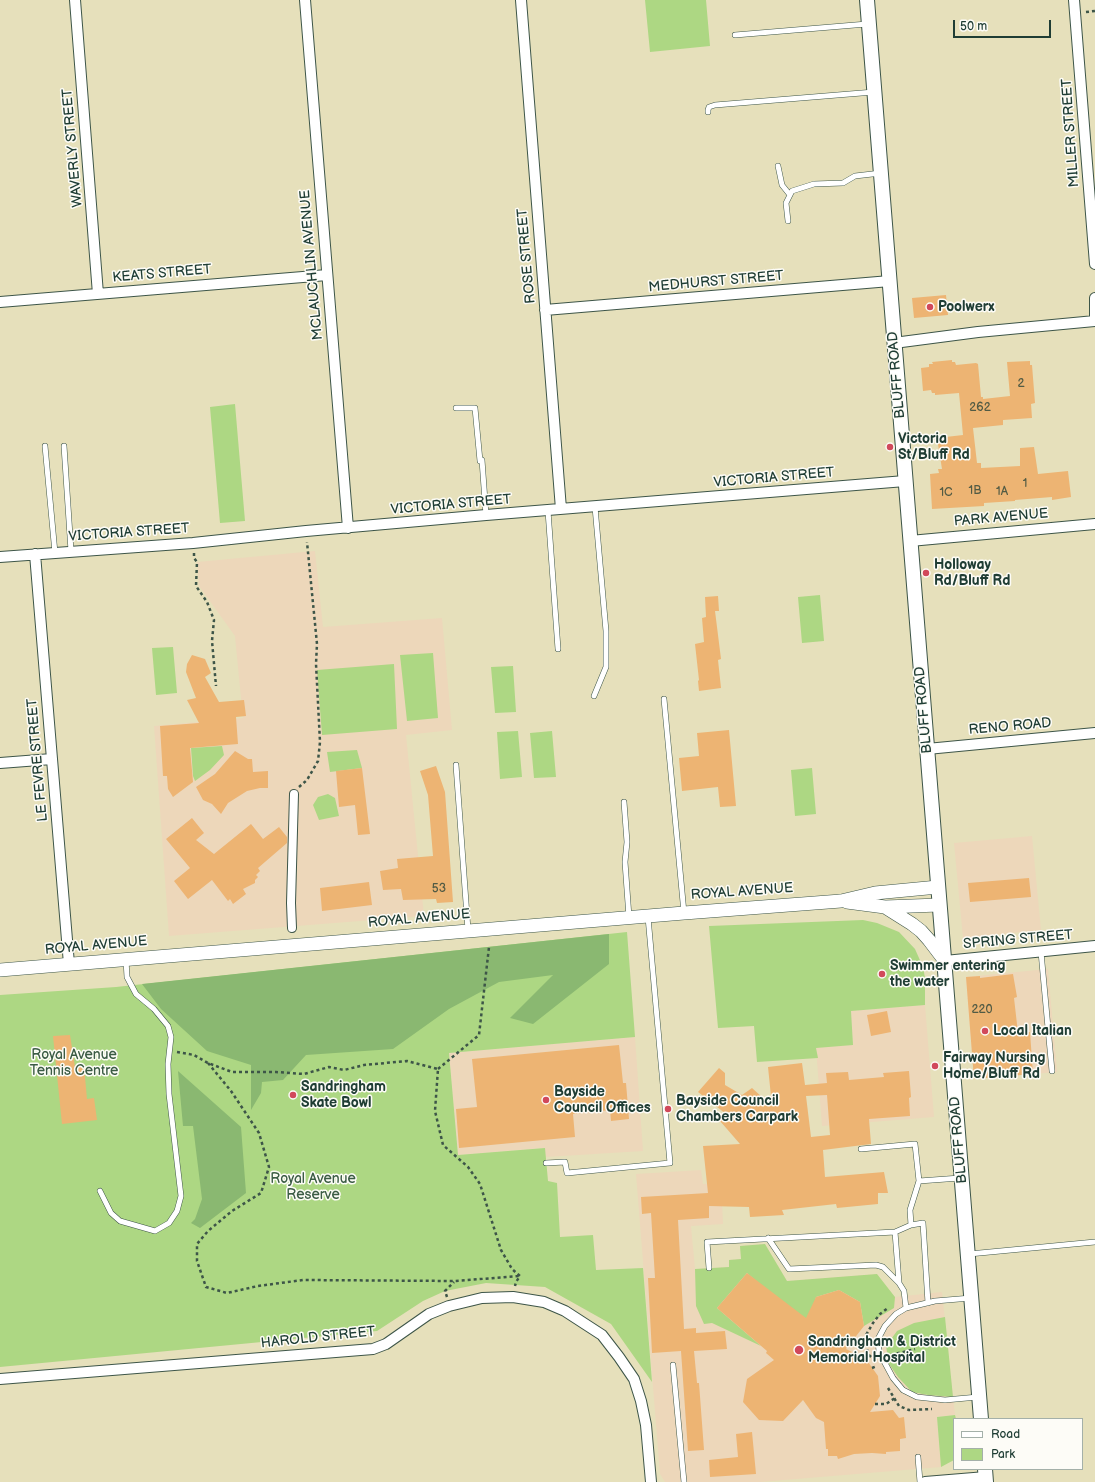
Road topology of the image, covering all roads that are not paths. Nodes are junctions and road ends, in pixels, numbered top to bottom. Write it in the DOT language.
graph roads {
  1 [pos="75,0"];
  2 [pos="305,0"];
  3 [pos="520,0"];
  4 [pos="867,0"];
  5 [pos="1074,0"];
  6 [pos="869,24"];
  7 [pos="735,35"];
  8 [pos="875,92"];
  9 [pos="708,112"];
  10 [pos="778,166"];
  11 [pos="881,173"];
  12 [pos="790,195"];
  13 [pos="788,221"];
  14 [pos="1095,264"];
  15 [pos="327,275"];
  16 [pos="890,282"];
  17 [pos="98,294"];
  18 [pos="1095,298"];
  19 [pos="0,302"];
  20 [pos="545,310"];
  21 [pos="1095,321"];
  22 [pos="894,343"];
  23 [pos="456,408"];
  24 [pos="46,446"];
  25 [pos="64,446"];
  26 [pos="905,481"];
  27 [pos="595,507"];
  28 [pos="561,509"];
  29 [pos="548,511"];
  30 [pos="486,515"];
  31 [pos="1095,524"];
  32 [pos="348,528"];
  33 [pos="910,541"];
  34 [pos="70,551"];
  35 [pos="55,552"];
  36 [pos="35,554"];
  37 [pos="0,557"];
  38 [pos="558,649"];
  39 [pos="594,696"];
  40 [pos="664,699"];
  41 [pos="1095,733"];
  42 [pos="927,749"];
  43 [pos="52,758"];
  44 [pos="0,763"];
  45 [pos="456,765"];
  46 [pos="294,794"];
  47 [pos="624,802"];
  48 [pos="938,887"];
  49 [pos="841,901"];
  50 [pos="939,905"];
  51 [pos="885,907"];
  52 [pos="684,913"];
  53 [pos="648,916"];
  54 [pos="629,917"];
  55 [pos="292,928"];
  56 [pos="468,931"];
  57 [pos="1095,946"];
  58 [pos="1041,952"];
  59 [pos="125,959"];
  60 [pos="944,961"];
  61 [pos="69,964"];
  62 [pos="0,970"];
  63 [pos="1052,1071"];
  64 [pos="861,1149"];
  65 [pos="546,1164"];
  66 [pos="962,1178"];
  67 [pos="919,1181"];
  68 [pos="100,1191"];
  69 [pos="911,1225"];
  70 [pos="895,1232"];
  71 [pos="768,1238"];
  72 [pos="1095,1242"];
  73 [pos="968,1254"];
  74 [pos="709,1268"];
  75 [pos="899,1283"];
  76 [pos="971,1298"];
  77 [pos="928,1303"];
  78 [pos="906,1308"];
  79 [pos="673,1365"];
  80 [pos="0,1379"];
  81 [pos="979,1397"];
  82 [pos="981,1418"];
  83 [pos="918,1457"];
  84 [pos="986,1476"];
  85 [pos="651,1482"];
  86 [pos="684,1482"];
  87 [pos="920,1482"];
  88 [pos="925,1482"];
  1 -- 17 [label="street, WAVERLY STREET"];
  2 -- 15 [label="street, MCLAUCHLIN AVENUE"];
  3 -- 20 [label="street, ROSE STREET"];
  4 -- 6 [label="main road, BLUFF ROAD"];
  5 -- 14 [label="street, MILLER STREET"];
  6 -- 7 [label="lane"];
  6 -- 8 [label="main road, BLUFF ROAD"];
  8 -- 9 [label="lane"];
  8 -- 11 [label="main road, BLUFF ROAD"];
  10 -- 12 [label="lane"];
  11 -- 12 [label="lane"];
  11 -- 16 [label="main road, BLUFF ROAD"];
  12 -- 13 [label="lane"];
  15 -- 17 [label="street, KEATS STREET"];
  15 -- 32 [label="street, MCLAUCHLIN AVENUE"];
  16 -- 20 [label="street, MEDHURST STREET"];
  16 -- 22 [label="main road, BLUFF ROAD"];
  17 -- 19 [label="street, KEATS STREET"];
  18 -- 21 [label="street"];
  20 -- 28 [label="street, ROSE STREET"];
  21 -- 22 [label="street"];
  22 -- 26 [label="main road, BLUFF ROAD"];
  23 -- 30 [label="lane"];
  24 -- 35 [label="lane"];
  25 -- 34 [label="lane"];
  26 -- 27 [label="street, VICTORIA STREET"];
  26 -- 33 [label="main road, BLUFF ROAD"];
  27 -- 28 [label="street, VICTORIA STREET"];
  27 -- 39 [label="lane"];
  28 -- 29 [label="street, VICTORIA STREET"];
  29 -- 30 [label="street, VICTORIA STREET"];
  29 -- 38 [label="lane"];
  30 -- 32 [label="street, VICTORIA STREET"];
  31 -- 33 [label="street, PARK AVENUE"];
  32 -- 34 [label="street, VICTORIA STREET"];
  33 -- 42 [label="main road, BLUFF ROAD"];
  34 -- 35 [label="street, VICTORIA STREET"];
  35 -- 36 [label="street, VICTORIA STREET"];
  36 -- 37 [label="street, VICTORIA STREET"];
  36 -- 43 [label="street, LE FEVRE STREET"];
  40 -- 52 [label="lane"];
  41 -- 42 [label="street, RENO ROAD"];
  42 -- 48 [label="main road, BLUFF ROAD"];
  43 -- 44 [label="street"];
  43 -- 61 [label="street, LE FEVRE STREET"];
  45 -- 56 [label="lane"];
  46 -- 55 [label="street"];
  47 -- 54 [label="lane"];
  48 -- 49 [label="street, ROYAL AVENUE"];
  48 -- 50 [label="main road, BLUFF ROAD"];
  49 -- 51 [label="street, ROYAL AVENUE"];
  49 -- 52 [label="street, ROYAL AVENUE"];
  50 -- 51 [label="street, ROYAL AVENUE"];
  50 -- 60 [label="main road, BLUFF ROAD"];
  51 -- 60 [label="street"];
  52 -- 53 [label="street, ROYAL AVENUE"];
  53 -- 54 [label="street, ROYAL AVENUE"];
  53 -- 65 [label="lane"];
  54 -- 56 [label="street, ROYAL AVENUE"];
  56 -- 59 [label="street, ROYAL AVENUE"];
  57 -- 58 [label="street, SPRING STREET"];
  58 -- 60 [label="street, SPRING STREET"];
  58 -- 63 [label="lane"];
  59 -- 61 [label="street, ROYAL AVENUE"];
  59 -- 68 [label="lane"];
  60 -- 66 [label="main road, BLUFF ROAD"];
  61 -- 62 [label="street, ROYAL AVENUE"];
  64 -- 67 [label="lane"];
  66 -- 67 [label="lane"];
  66 -- 73 [label="main road, BLUFF ROAD"];
  67 -- 69 [label="lane"];
  69 -- 70 [label="lane"];
  69 -- 77 [label="lane"];
  70 -- 71 [label="lane"];
  70 -- 75 [label="lane"];
  71 -- 74 [label="lane"];
  71 -- 75 [label="lane"];
  72 -- 73 [label="lane"];
  73 -- 76 [label="main road, BLUFF ROAD"];
  75 -- 78 [label="lane"];
  76 -- 77 [label="lane"];
  76 -- 81 [label="main road, BLUFF ROAD"];
  77 -- 78 [label="lane"];
  78 -- 81 [label="lane"];
  79 -- 86 [label="lane"];
  80 -- 85 [label="street, HAROLD STREET"];
  81 -- 82 [label="main road, BLUFF ROAD"];
  83 -- 87 [label="lane"];
  84 -- 88 [label="street"];
}
